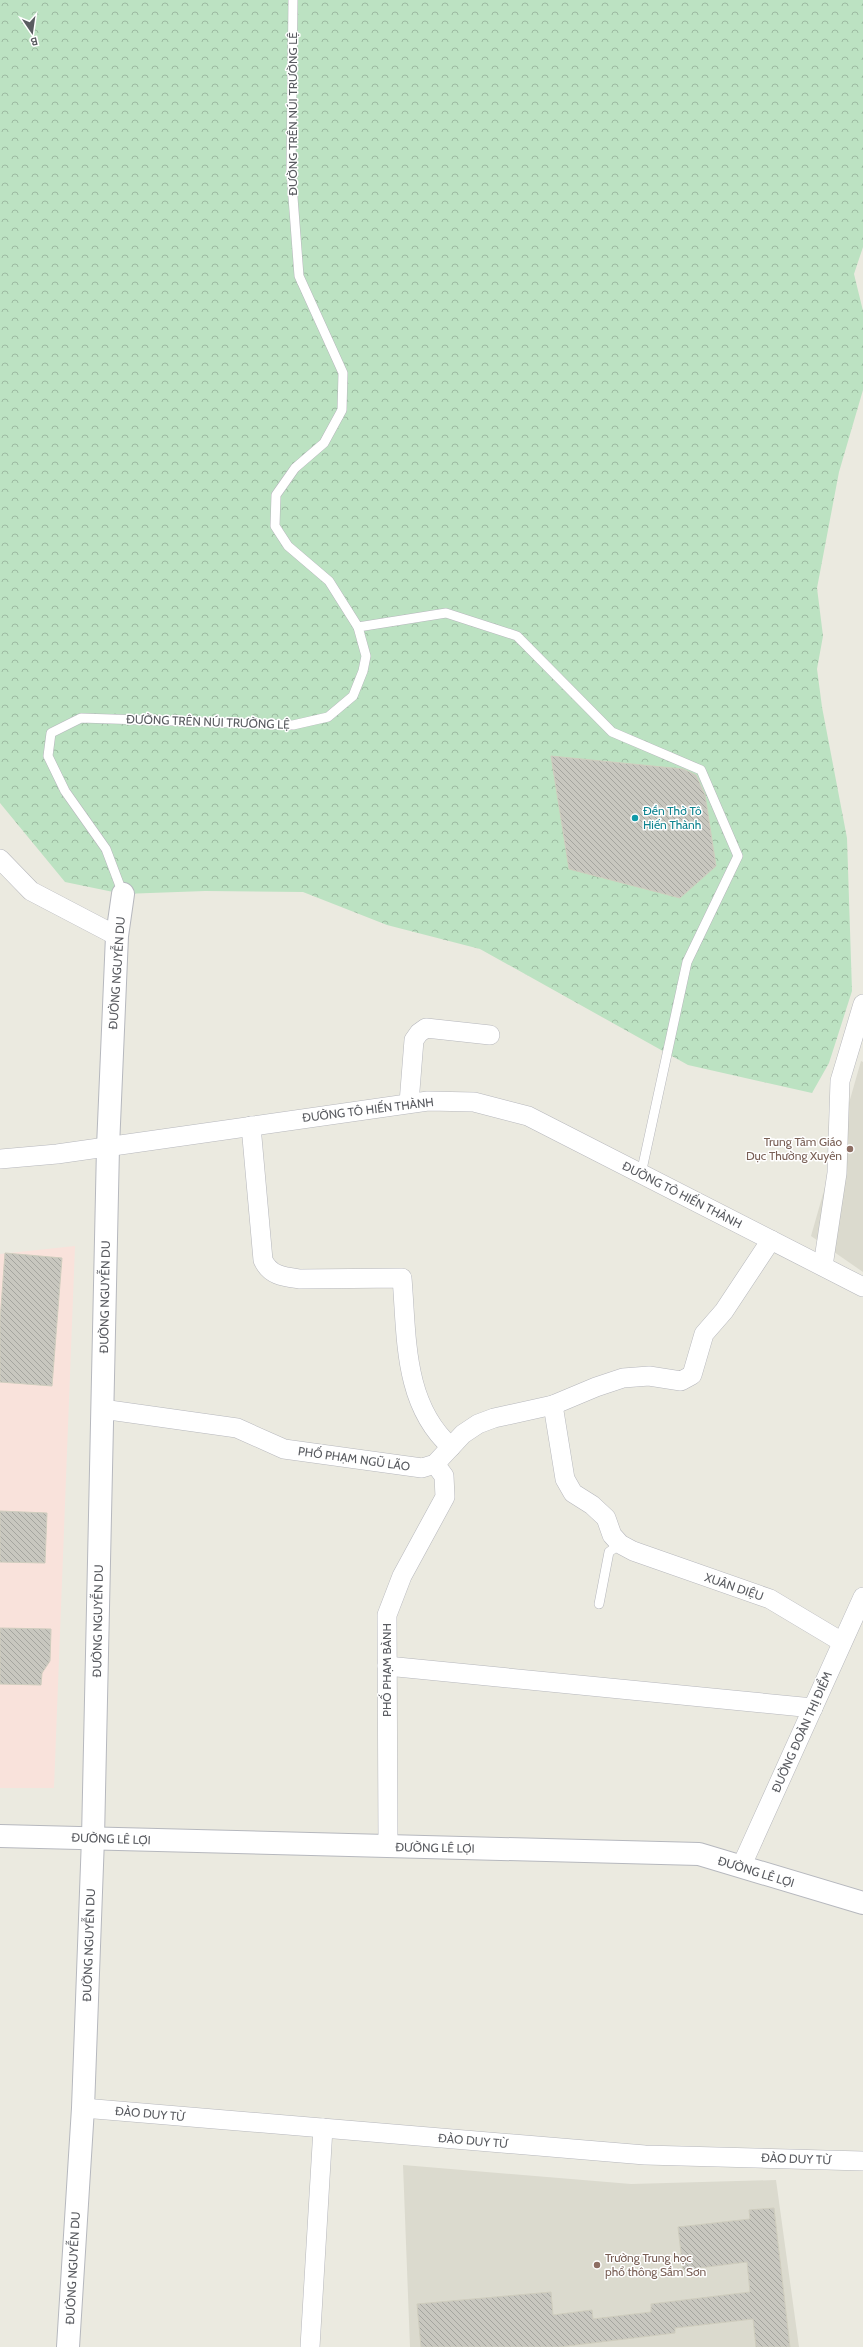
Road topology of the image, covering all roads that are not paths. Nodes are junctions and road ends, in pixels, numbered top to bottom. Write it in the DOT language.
graph roads {
  1 [pos="293,0"];
  2 [pos="358,627"];
  3 [pos="0,859"];
  4 [pos="123,894"];
  5 [pos="117,936"];
  6 [pos="863,1004"];
  7 [pos="490,1034"];
  8 [pos="409,1103"];
  9 [pos="251,1126"];
  10 [pos="108,1147"];
  11 [pos="0,1159"];
  12 [pos="641,1174"];
  13 [pos="771,1240"];
  14 [pos="823,1266"];
  15 [pos="863,1287"];
  16 [pos="553,1405"];
  17 [pos="102,1409"];
  18 [pos="451,1447"];
  19 [pos="435,1464"];
  20 [pos="620,1544"];
  21 [pos="863,1597"];
  22 [pos="598,1604"];
  23 [pos="851,1636"];
  24 [pos="387,1666"];
  25 [pos="813,1708"];
  26 [pos="0,1836"];
  27 [pos="93,1838"];
  28 [pos="388,1846"];
  29 [pos="741,1867"];
  30 [pos="863,1903"];
  31 [pos="83,2108"];
  32 [pos="322,2128"];
  33 [pos="863,2161"];
  34 [pos="68,2347"];
  35 [pos="310,2347"];
  1 -- 2 [label="lane, ĐƯỜNG TRÊN NÚI TRƯỜNG LỆ"];
  2 -- 4 [label="lane, ĐƯỜNG TRÊN NÚI TRƯỜNG LỆ"];
  2 -- 12 [label="lane"];
  3 -- 5 [label="street"];
  4 -- 5 [label="street, ĐƯỜNG NGUYỄN DU"];
  5 -- 10 [label="street, ĐƯỜNG NGUYỄN DU"];
  6 -- 14 [label="street"];
  7 -- 8 [label="street"];
  8 -- 9 [label="street, ĐƯỜNG TÔ HIẾN THÀNH"];
  8 -- 12 [label="street, ĐƯỜNG TÔ HIẾN THÀNH"];
  9 -- 10 [label="street, ĐƯỜNG TÔ HIẾN THÀNH"];
  9 -- 18 [label="street"];
  10 -- 11 [label="street, ĐƯỜNG TÔ HIẾN THÀNH"];
  10 -- 17 [label="street, ĐƯỜNG NGUYỄN DU"];
  12 -- 13 [label="street, ĐƯỜNG TÔ HIẾN THÀNH"];
  13 -- 14 [label="street, ĐƯỜNG TÔ HIẾN THÀNH"];
  13 -- 16 [label="street"];
  14 -- 15 [label="street, ĐƯỜNG TÔ HIẾN THÀNH"];
  16 -- 18 [label="street"];
  16 -- 20 [label="street, XUÂN DIỆU"];
  17 -- 19 [label="street, PHỐ PHẠM NGŨ LÃO"];
  17 -- 27 [label="street, ĐƯỜNG NGUYỄN DU"];
  18 -- 19 [label="street"];
  19 -- 24 [label="street, PHỐ PHẠM BÀNH"];
  20 -- 22 [label="lane"];
  20 -- 23 [label="street, XUÂN DIỆU"];
  21 -- 23 [label="street, ĐƯỜNG ĐOÀN THỊ ĐIỂM"];
  23 -- 25 [label="street, ĐƯỜNG ĐOÀN THỊ ĐIỂM"];
  24 -- 25 [label="street"];
  24 -- 28 [label="street, PHỐ PHẠM BÀNH"];
  25 -- 29 [label="street, ĐƯỜNG ĐOÀN THỊ ĐIỂM"];
  26 -- 27 [label="street, ĐƯỜNG LÊ LỢI"];
  27 -- 28 [label="street, ĐƯỜNG LÊ LỢI"];
  27 -- 31 [label="street, ĐƯỜNG NGUYỄN DU"];
  28 -- 29 [label="street, ĐƯỜNG LÊ LỢI"];
  29 -- 30 [label="street, ĐƯỜNG LÊ LỢI"];
  31 -- 32 [label="street, ĐÀO DUY TỪ"];
  31 -- 34 [label="street, ĐƯỜNG NGUYỄN DU"];
  32 -- 33 [label="street, ĐÀO DUY TỪ"];
  32 -- 35 [label="street"];
}
